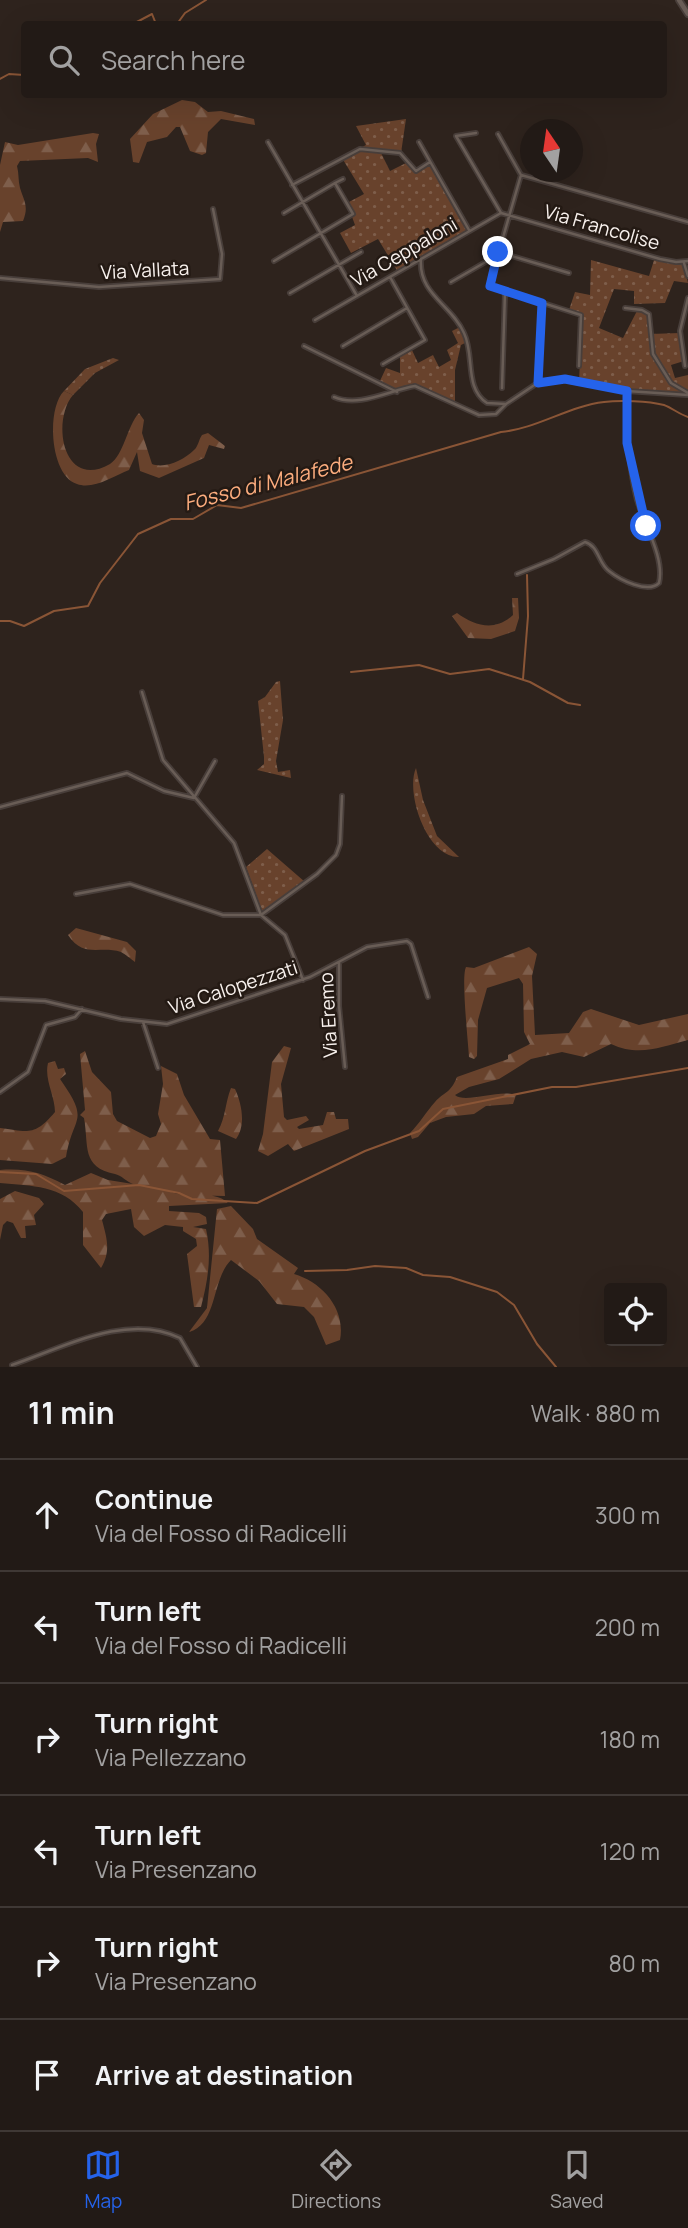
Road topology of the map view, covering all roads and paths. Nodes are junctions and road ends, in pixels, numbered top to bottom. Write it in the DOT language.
graph roads {
  1 [pos="679,0"];
  2 [pos="688,14"];
  3 [pos="477,133"];
  4 [pos="498,134"];
  5 [pos="268,142"];
  6 [pos="419,142"];
  7 [pos="430,162"];
  8 [pos="520,173"];
  9 [pos="520,178"];
  10 [pos="343,179"];
  11 [pos="546,182"];
  12 [pos="335,183"];
  13 [pos="292,185"];
  14 [pos="303,202"];
  15 [pos="213,209"];
  16 [pos="284,213"];
  17 [pos="501,213"];
  18 [pos="509,215"];
  19 [pos="688,222"];
  20 [pos="469,231"];
  21 [pos="321,233"];
  22 [pos="361,252"];
  23 [pos="497,254"];
  24 [pos="421,259"];
  25 [pos="274,261"];
  26 [pos="686,261"];
  27 [pos="340,265"];
  28 [pos="569,273"];
  29 [pos="688,276"];
  30 [pos="390,277"];
  31 [pos="0,278"];
  32 [pos="451,282"];
  33 [pos="505,292"];
  34 [pos="290,293"];
  35 [pos="357,296"];
  36 [pos="688,298"];
  37 [pos="542,303"];
  38 [pos="407,308"];
  39 [pos="625,308"];
  40 [pos="686,308"];
  41 [pos="315,320"];
  42 [pos="688,344"];
  43 [pos="304,346"];
  44 [pos="343,346"];
  45 [pos="681,346"];
  46 [pos="383,364"];
  47 [pos="579,366"];
  48 [pos="685,366"];
  49 [pos="538,383"];
  50 [pos="502,388"];
  51 [pos="627,391"];
  52 [pos="397,392"];
  53 [pos="688,394"];
  54 [pos="334,397"];
  55 [pos="506,404"];
  56 [pos="517,574"];
  57 [pos="142,691"];
  58 [pos="215,761"];
  59 [pos="342,796"];
  60 [pos="194,798"];
  61 [pos="0,807"];
  62 [pos="76,894"];
  63 [pos="261,915"];
  64 [pos="339,962"];
  65 [pos="303,980"];
  66 [pos="428,998"];
  67 [pos="0,999"];
  68 [pos="82,1009"];
  69 [pos="143,1022"];
  70 [pos="345,1067"];
  71 [pos="158,1068"];
  72 [pos="0,1092"];
  73 [pos="12,1365"];
  74 [pos="197,1367"];
  1 -- 2 [label="main road"];
  3 -- 17 [label="street"];
  4 -- 8 [label="street"];
  5 -- 13 [label="street"];
  6 -- 7 [label="street"];
  7 -- 13 [label="street"];
  7 -- 20 [label="street"];
  9 -- 18 [label="street"];
  10 -- 12 [label="street"];
  11 -- 19 [label="street"];
  12 -- 14 [label="street"];
  12 -- 21 [label="street"];
  13 -- 14 [label="street"];
  14 -- 16 [label="street"];
  14 -- 21 [label="street"];
  15 -- 31 [label="street, Via Vallata"];
  17 -- 18 [label="street"];
  17 -- 20 [label="street, Via Ceppaloni"];
  18 -- 23 [label="street"];
  18 -- 26 [label="street, Via Francolise"];
  20 -- 24 [label="street, Via Ceppaloni"];
  21 -- 25 [label="street"];
  21 -- 27 [label="street"];
  22 -- 27 [label="street"];
  23 -- 28 [label="street"];
  23 -- 32 [label="street"];
  23 -- 33 [label="street"];
  24 -- 30 [label="street, Via Ceppaloni"];
  24 -- 55 [label="street"];
  26 -- 29 [label="street"];
  27 -- 34 [label="street"];
  27 -- 35 [label="street"];
  30 -- 35 [label="street, Via Ceppaloni"];
  30 -- 38 [label="street"];
  33 -- 37 [label="street"];
  33 -- 50 [label="street"];
  35 -- 41 [label="street, Via Ceppaloni"];
  36 -- 40 [label="street"];
  37 -- 47 [label="street"];
  37 -- 49 [label="street"];
  38 -- 44 [label="street"];
  38 -- 46 [label="street"];
  39 -- 53 [label="street"];
  40 -- 45 [label="street"];
  42 -- 45 [label="street"];
  43 -- 52 [label="street"];
  45 -- 48 [label="street"];
  49 -- 51 [label="street"];
  49 -- 55 [label="street"];
  51 -- 53 [label="street"];
  51 -- 56 [label="street"];
  52 -- 54 [label="street"];
  52 -- 55 [label="street"];
  57 -- 60 [label="street"];
  58 -- 60 [label="street"];
  59 -- 63 [label="street"];
  60 -- 61 [label="street"];
  60 -- 63 [label="street"];
  62 -- 63 [label="street"];
  63 -- 65 [label="street"];
  64 -- 65 [label="street, Via Calopezzati"];
  64 -- 66 [label="street, Via Calopezzati"];
  64 -- 70 [label="street, Via Eremo"];
  65 -- 69 [label="street, Via Calopezzati"];
  67 -- 68 [label="street, Via Calopezzati"];
  68 -- 69 [label="street, Via Calopezzati"];
  68 -- 72 [label="street"];
  69 -- 71 [label="street"];
  73 -- 74 [label="street"];
}
